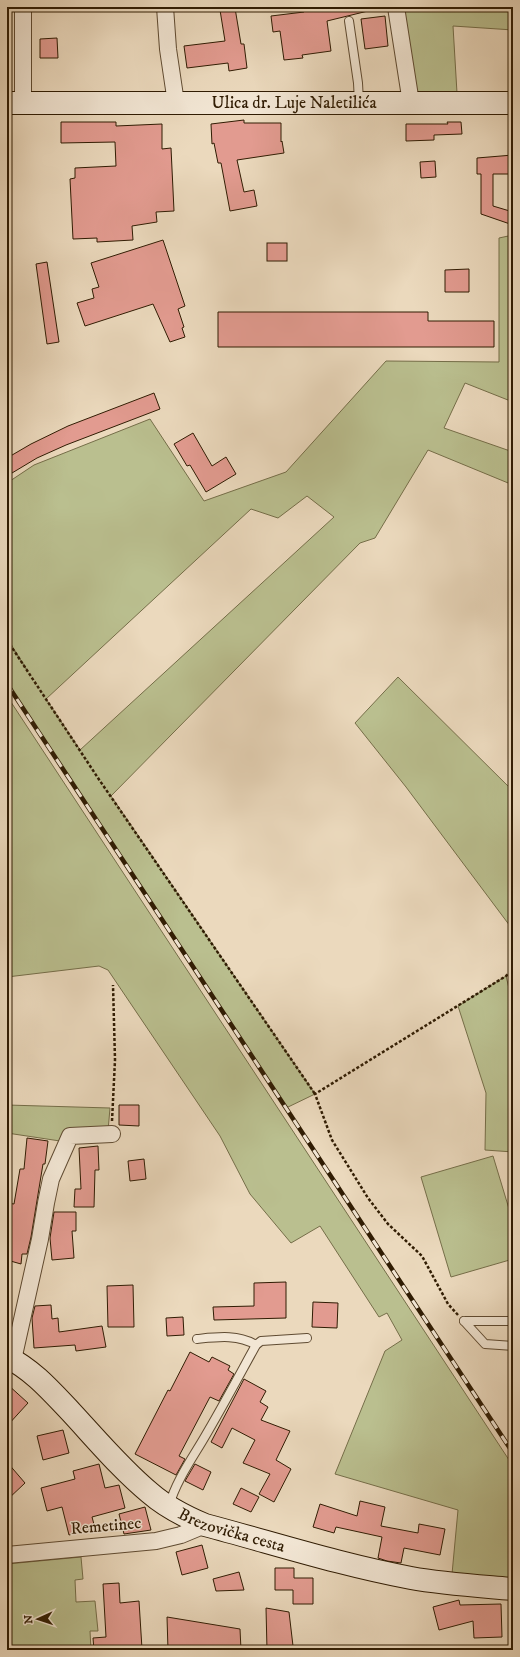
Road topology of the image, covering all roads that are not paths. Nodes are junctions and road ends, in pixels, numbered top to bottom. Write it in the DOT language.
graph roads {
  1 [pos="23,7"];
  2 [pos="165,7"];
  3 [pos="396,7"];
  4 [pos="349,21"];
  5 [pos="15,103"];
  6 [pos="176,103"];
  7 [pos="411,103"];
  8 [pos="513,103"];
  9 [pos="359,104"];
  10 [pos="112,1134"];
  11 [pos="513,1321"];
  12 [pos="197,1338"];
  13 [pos="307,1338"];
  14 [pos="256,1345"];
  15 [pos="513,1346"];
  16 [pos="10,1358"];
  17 [pos="168,1506"];
  18 [pos="205,1525"];
  19 [pos="7,1555"];
  20 [pos="513,1589"];
  1 -- 5 [label="street"];
  2 -- 6 [label="street"];
  3 -- 7 [label="street"];
  4 -- 9 [label="lane"];
  5 -- 6 [label="main road, Ulica dr. Luje Naletilića"];
  6 -- 9 [label="main road, Ulica dr. Luje Naletilića"];
  7 -- 8 [label="main road, Ulica dr. Luje Naletilića"];
  7 -- 9 [label="main road, Ulica dr. Luje Naletilića"];
  10 -- 16 [label="street"];
  11 -- 15 [label="lane"];
  12 -- 14 [label="lane"];
  13 -- 14 [label="lane"];
  14 -- 17 [label="lane"];
  16 -- 17 [label="main road, Brezovička cesta"];
  17 -- 18 [label="main road, Brezovička cesta"];
  18 -- 19 [label="street, Remetinec"];
  18 -- 20 [label="main road, Brezovička cesta"];
}
